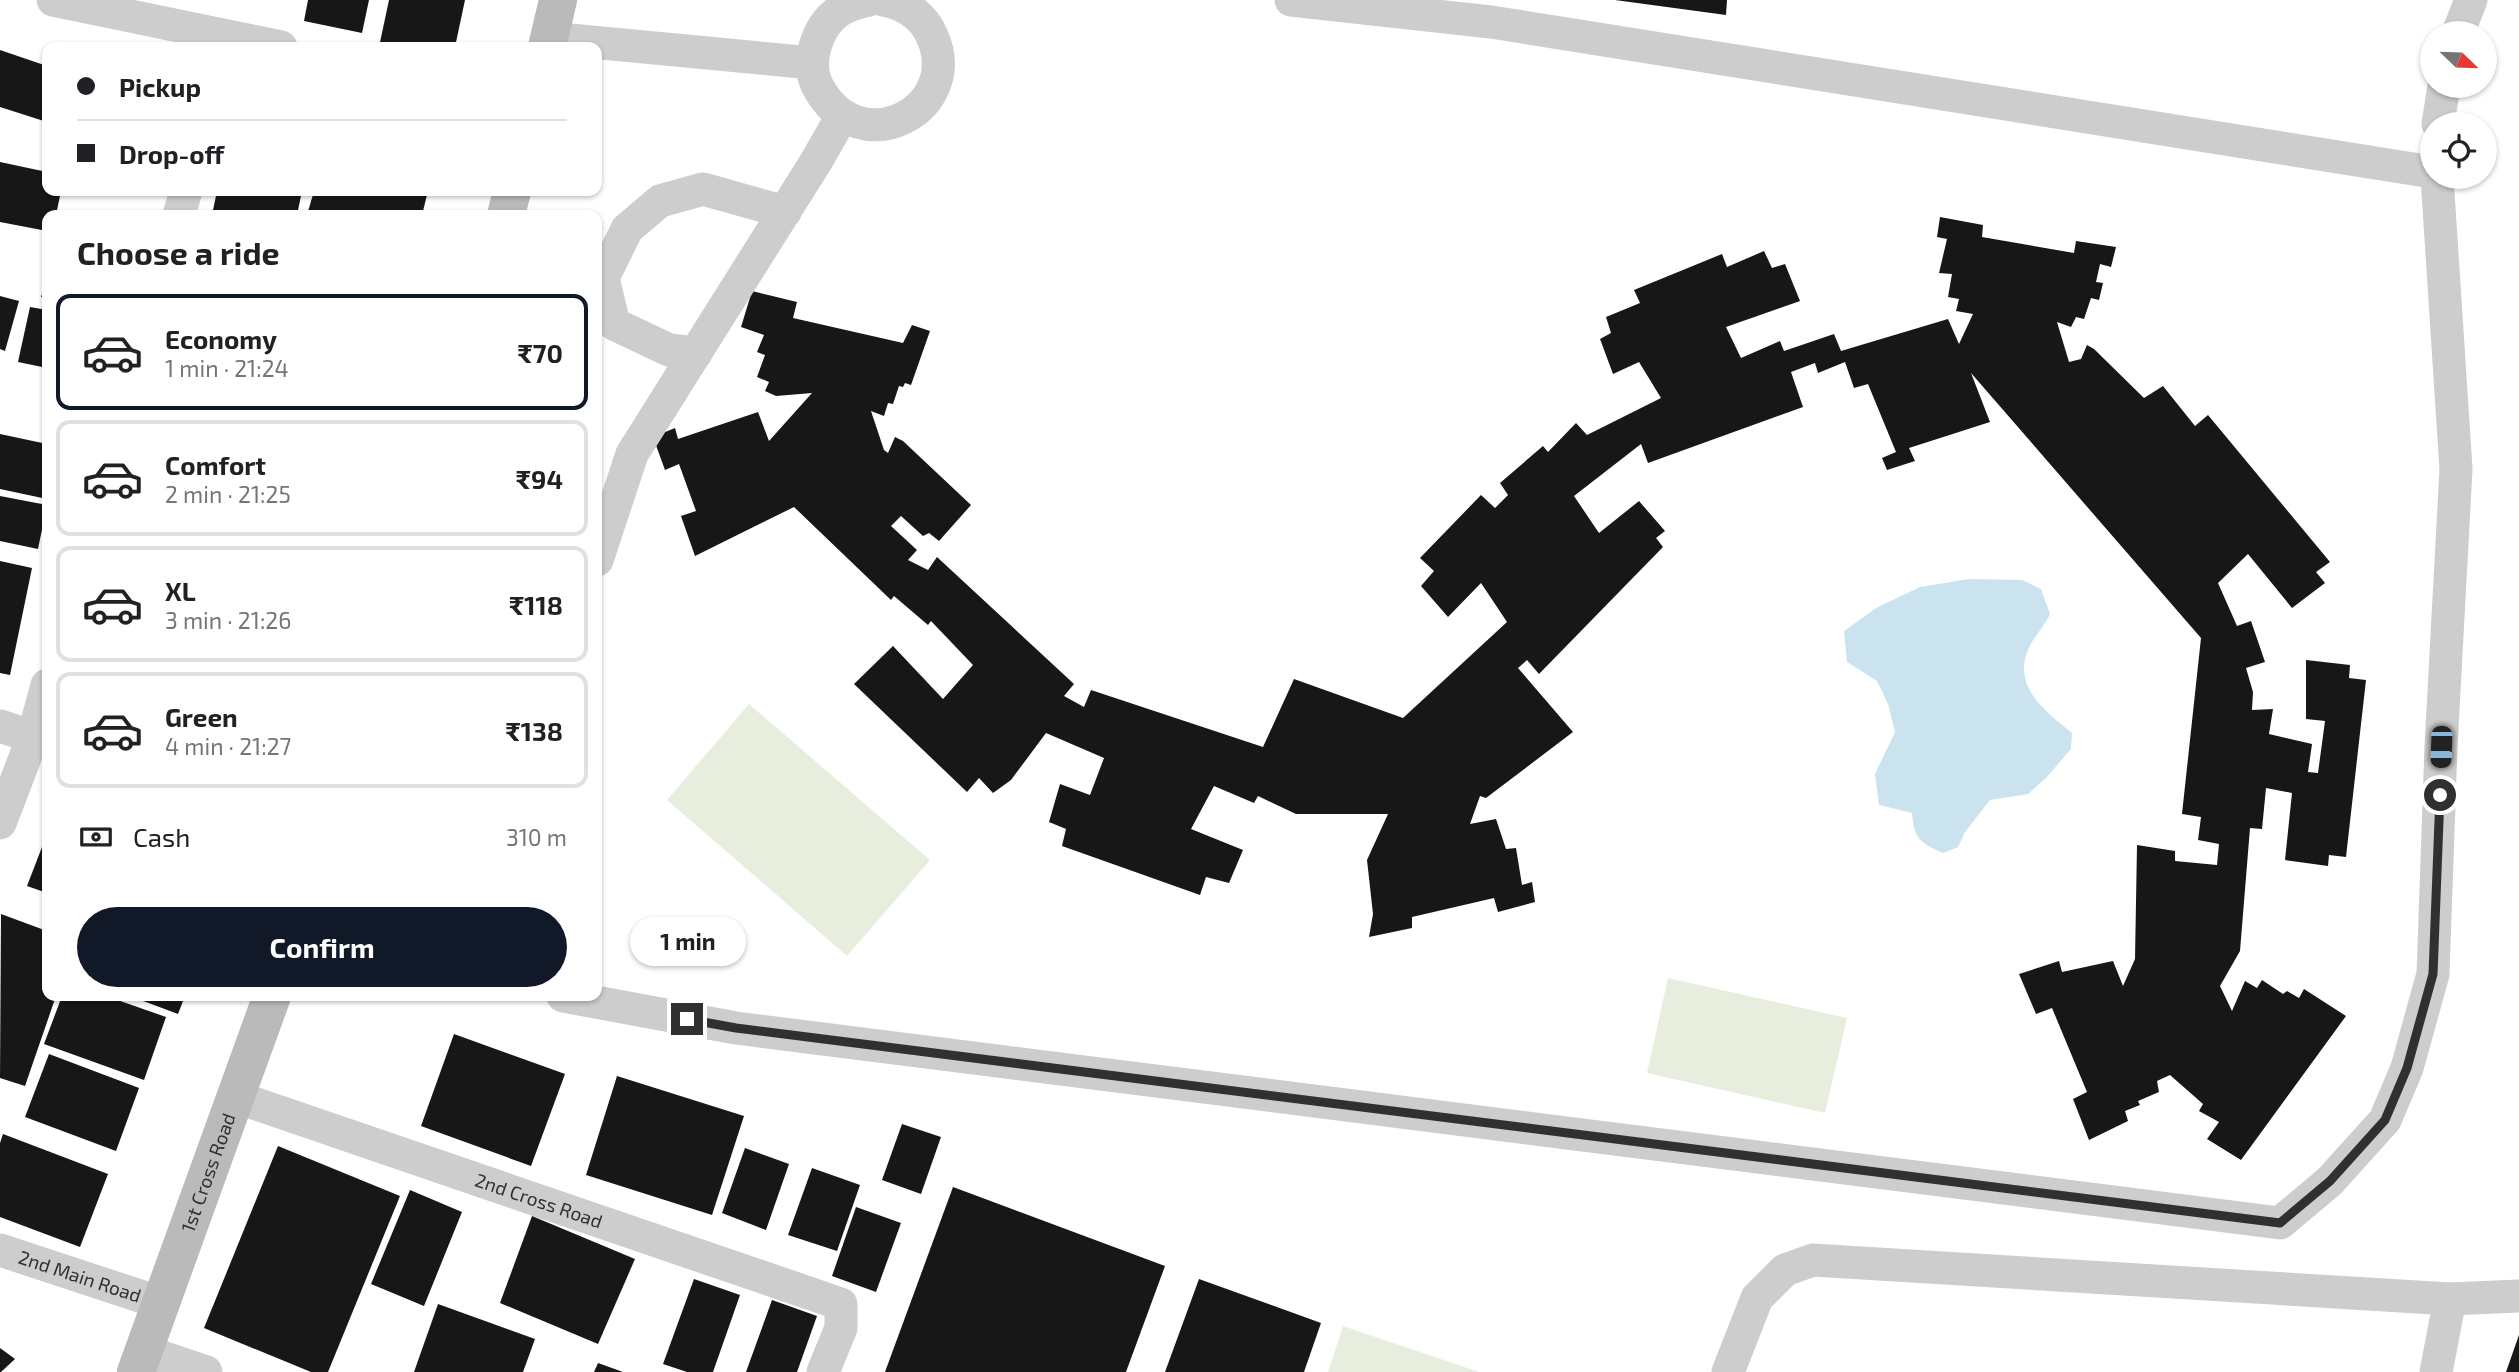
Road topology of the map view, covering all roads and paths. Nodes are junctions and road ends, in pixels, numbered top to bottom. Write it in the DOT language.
graph roads {
  1 [pos="53,0"];
  2 [pos="558,0"];
  3 [pos="869,0"];
  4 [pos="883,0"];
  5 [pos="1291,0"];
  6 [pos="2470,0"];
  7 [pos="2462,21"];
  8 [pos="228,42"];
  9 [pos="548,42"];
  10 [pos="602,47"];
  11 [pos="813,63"];
  12 [pos="842,116"];
  13 [pos="2420,170"];
  14 [pos="2438,189"];
  15 [pos="785,212"];
  16 [pos="696,353"];
  17 [pos="602,545"];
  18 [pos="42,704"];
  19 [pos="0,726"];
  20 [pos="33,737"];
  21 [pos="0,823"];
  22 [pos="270,1001"];
  23 [pos="590,1001"];
  24 [pos="236,1097"];
  25 [pos="0,1250"];
  26 [pos="2519,1296"];
  27 [pos="2450,1300"];
  28 [pos="161,1303"];
  29 [pos="140,1361"];
  30 [pos="206,1372"];
  31 [pos="823,1372"];
  32 [pos="1728,1372"];
  33 [pos="2436,1372"];
  1 -- 8 [label="street"];
  2 -- 9 [label="street"];
  3 -- 11 [label="street"];
  4 -- 12 [label="street"];
  5 -- 13 [label="street"];
  6 -- 7 [label="street"];
  10 -- 11 [label="street"];
  11 -- 12 [label="street"];
  12 -- 15 [label="street"];
  14 -- 23 [label="street"];
  15 -- 16 [label="street"];
  15 -- 16 [label="street"];
  16 -- 17 [label="street"];
  18 -- 20 [label="street"];
  19 -- 20 [label="street"];
  20 -- 21 [label="street"];
  22 -- 24 [label="street, 1st Cross Road"];
  24 -- 28 [label="street, 1st Cross Road"];
  24 -- 31 [label="street, 2nd Cross Road"];
  25 -- 28 [label="street, 2nd Main Road"];
  26 -- 27 [label="street"];
  27 -- 32 [label="street"];
  27 -- 33 [label="street"];
  28 -- 29 [label="street, 1st Cross Road"];
  29 -- 30 [label="street, 1st Cross Road"];
}
